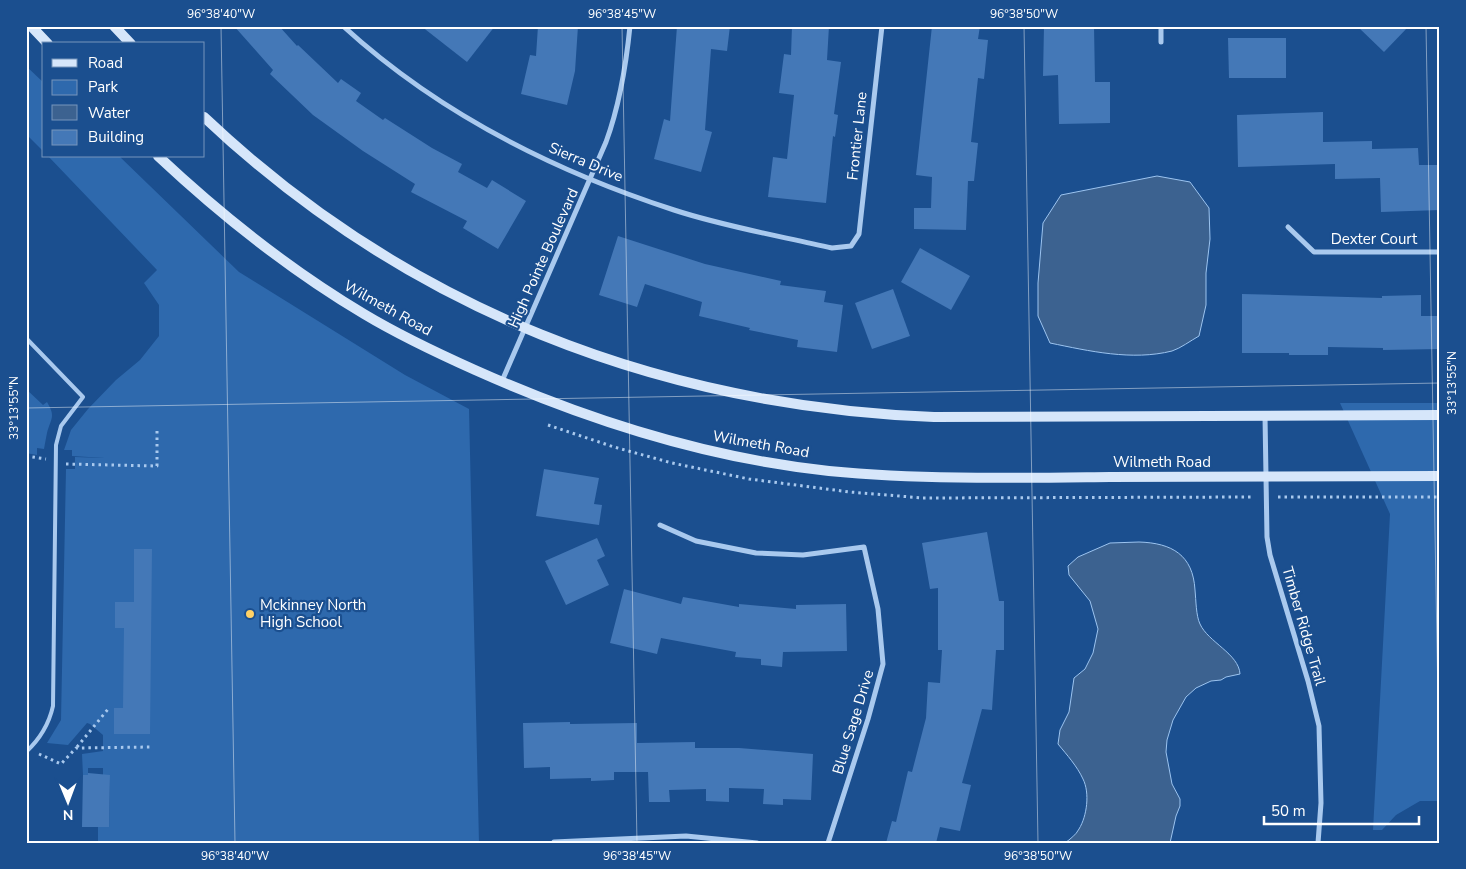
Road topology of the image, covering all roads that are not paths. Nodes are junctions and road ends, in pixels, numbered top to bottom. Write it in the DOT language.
graph roads {
  1 [pos="31,26"];
  2 [pos="114,26"];
  3 [pos="343,26"];
  4 [pos="630,26"];
  5 [pos="882,26"];
  6 [pos="1161,26"];
  7 [pos="46,42"];
  8 [pos="129,42"];
  9 [pos="1161,42"];
  10 [pos="205,118"];
  11 [pos="160,158"];
  12 [pos="591,178"];
  13 [pos="1288,226"];
  14 [pos="851,246"];
  15 [pos="1440,252"];
  16 [pos="526,329"];
  17 [pos="26,338"];
  18 [pos="502,382"];
  19 [pos="1265,415"];
  20 [pos="1440,415"];
  21 [pos="1265,476"];
  22 [pos="1440,476"];
  23 [pos="660,525"];
  24 [pos="28,750"];
  25 [pos="554,842"];
  26 [pos="758,843"];
  27 [pos="828,843"];
  28 [pos="1318,843"];
  1 -- 7 [label="main road"];
  2 -- 8 [label="main road"];
  3 -- 12 [label="street, Sierra Drive"];
  4 -- 12 [label="street, High Pointe Boulevard"];
  5 -- 14 [label="street, Frontier Lane"];
  6 -- 9 [label="street"];
  10 -- 16 [label="main road"];
  11 -- 18 [label="main road, Wilmeth Road"];
  12 -- 14 [label="street, Sierra Drive"];
  12 -- 16 [label="street, High Pointe Boulevard"];
  13 -- 15 [label="street, Dexter Court"];
  16 -- 18 [label="street, High Pointe Boulevard"];
  16 -- 19 [label="main road"];
  17 -- 24 [label="lane"];
  18 -- 21 [label="main road, Wilmeth Road"];
  19 -- 20 [label="main road"];
  19 -- 21 [label="street, Timber Ridge Trail"];
  21 -- 22 [label="main road, Wilmeth Road"];
  21 -- 28 [label="street, Timber Ridge Trail"];
  23 -- 27 [label="street, Blue Sage Drive"];
  25 -- 26 [label="street"];
}
